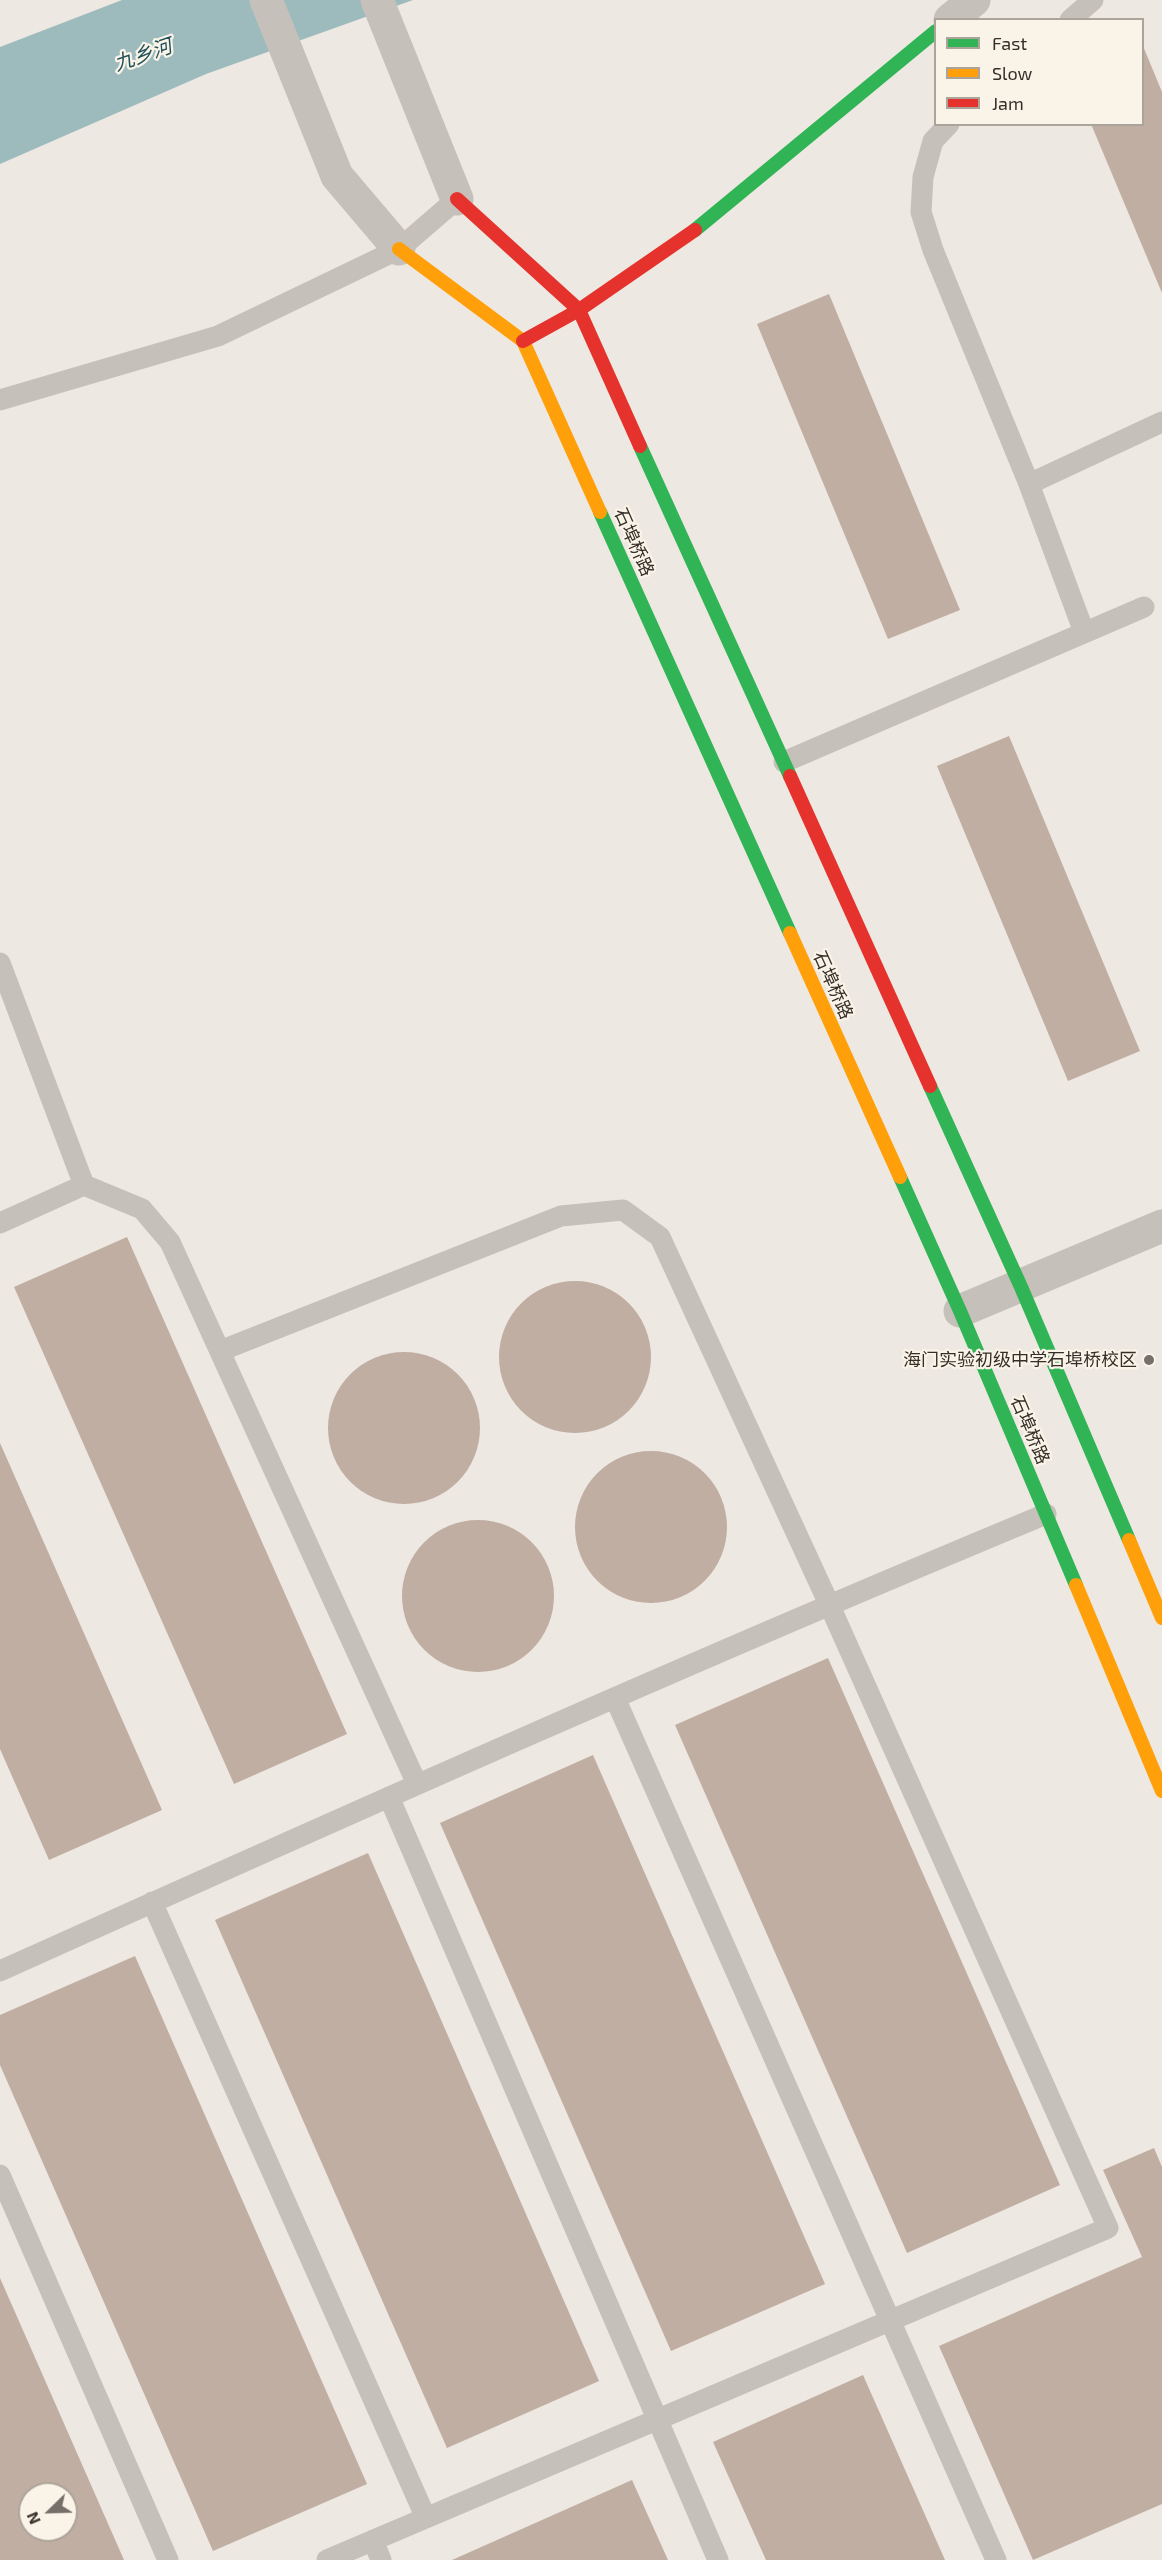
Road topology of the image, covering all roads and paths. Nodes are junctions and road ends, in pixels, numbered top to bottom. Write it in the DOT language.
graph roads {
  1 [pos="266,0"];
  2 [pos="377,0"];
  3 [pos="974,0"];
  4 [pos="1093,0"];
  5 [pos="952,18"];
  6 [pos="1072,18"];
  7 [pos="934,33"];
  8 [pos="947,126"];
  9 [pos="458,199"];
  10 [pos="399,249"];
  11 [pos="579,310"];
  12 [pos="523,341"];
  13 [pos="0,400"];
  14 [pos="1162,422"];
  15 [pos="1029,484"];
  16 [pos="1144,607"];
  17 [pos="1084,632"];
  18 [pos="784,762"];
  19 [pos="0,963"];
  20 [pos="84,1185"];
  21 [pos="0,1223"];
  22 [pos="1162,1226"];
  23 [pos="1021,1287"];
  24 [pos="960,1311"];
  25 [pos="220,1351"];
  26 [pos="1046,1514"];
  27 [pos="829,1604"];
  28 [pos="1162,1618"];
  29 [pos="615,1698"];
  30 [pos="417,1784"];
  31 [pos="1162,1791"];
  32 [pos="389,1797"];
  33 [pos="153,1902"];
  34 [pos="0,1971"];
  35 [pos="0,2175"];
  36 [pos="890,2321"];
  37 [pos="658,2420"];
  38 [pos="426,2518"];
  39 [pos="373,2540"];
  40 [pos="168,2560"];
  41 [pos="327,2560"];
  42 [pos="381,2560"];
  43 [pos="718,2560"];
  44 [pos="996,2560"];
  1 -- 10 [label="street"];
  2 -- 9 [label="street"];
  3 -- 5 [label="street"];
  4 -- 6 [label="lane"];
  7 -- 11 [label="street"];
  8 -- 15 [label="lane"];
  9 -- 10 [label="lane"];
  9 -- 11 [label="street"];
  10 -- 12 [label="street, 石埠桥路"];
  10 -- 13 [label="lane"];
  11 -- 12 [label="street"];
  11 -- 18 [label="street"];
  12 -- 24 [label="street, 石埠桥路"];
  14 -- 15 [label="lane"];
  15 -- 17 [label="lane"];
  16 -- 17 [label="lane"];
  17 -- 18 [label="lane"];
  18 -- 23 [label="street"];
  19 -- 20 [label="lane"];
  20 -- 21 [label="lane"];
  20 -- 25 [label="lane"];
  22 -- 23 [label="street"];
  23 -- 24 [label="street"];
  23 -- 28 [label="street"];
  24 -- 26 [label="street, 石埠桥路"];
  25 -- 27 [label="lane"];
  25 -- 30 [label="lane"];
  26 -- 27 [label="lane"];
  26 -- 31 [label="street, 石埠桥路"];
  27 -- 29 [label="lane"];
  27 -- 36 [label="lane"];
  29 -- 30 [label="lane"];
  29 -- 36 [label="lane"];
  30 -- 32 [label="lane"];
  32 -- 33 [label="lane"];
  32 -- 37 [label="lane"];
  33 -- 34 [label="lane"];
  33 -- 38 [label="lane"];
  35 -- 40 [label="lane"];
  36 -- 37 [label="lane"];
  36 -- 44 [label="lane"];
  37 -- 38 [label="lane"];
  37 -- 43 [label="lane"];
  38 -- 39 [label="lane"];
  39 -- 41 [label="lane"];
  39 -- 42 [label="lane"];
}
